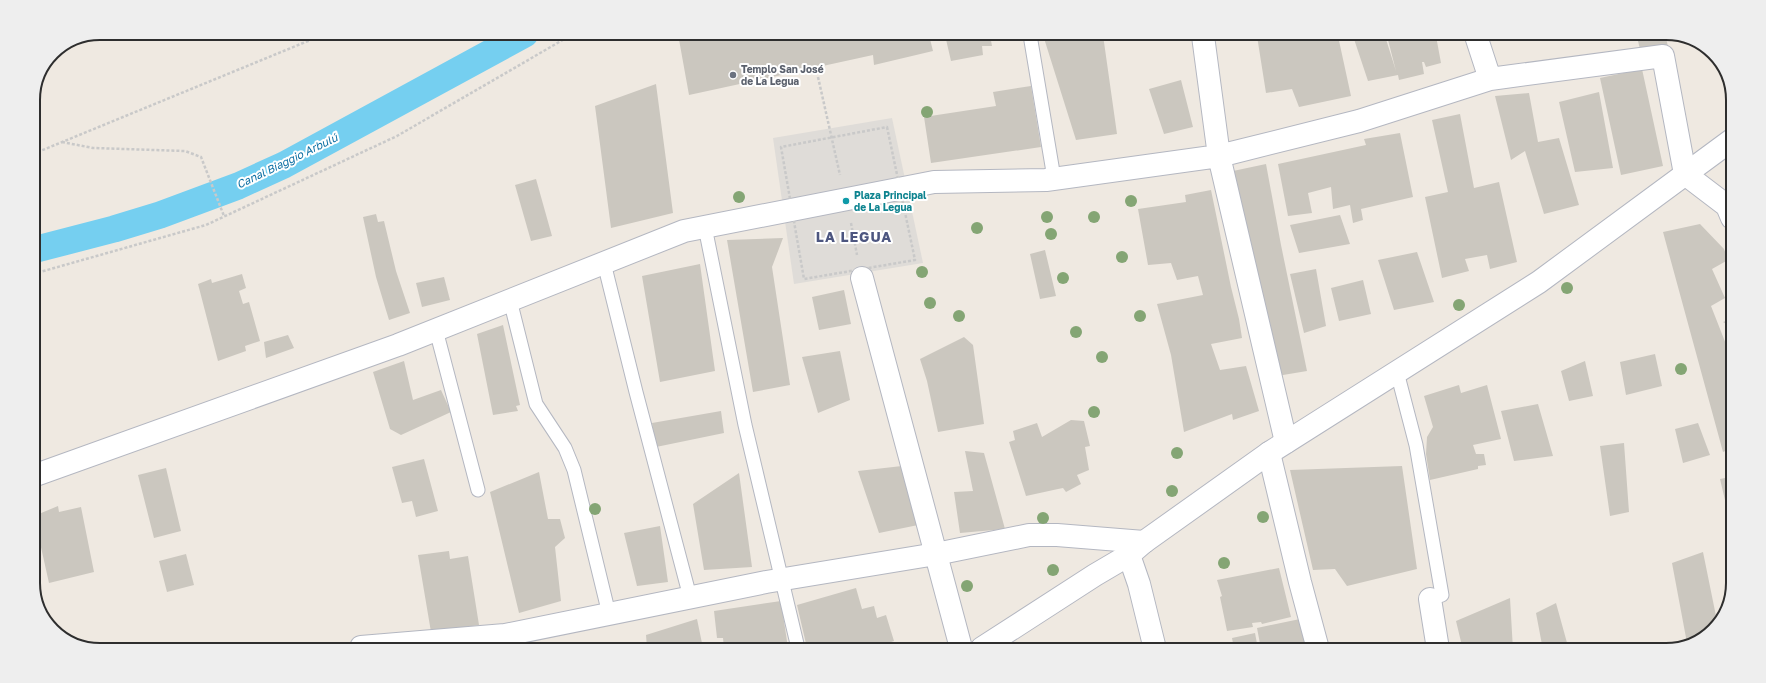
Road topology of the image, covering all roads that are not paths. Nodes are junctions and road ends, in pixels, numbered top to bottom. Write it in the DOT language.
graph roads {
  1 [pos="1031,40"];
  2 [pos="1204,40"];
  3 [pos="1477,40"];
  4 [pos="1490,79"];
  5 [pos="1726,143"];
  6 [pos="1219,156"];
  7 [pos="1685,174"];
  8 [pos="1054,178"];
  9 [pos="1726,206"];
  10 [pos="705,227"];
  11 [pos="604,263"];
  12 [pos="861,274"];
  13 [pos="510,300"];
  14 [pos="436,330"];
  15 [pos="1397,372"];
  16 [pos="1277,448"];
  17 [pos="40,473"];
  18 [pos="478,490"];
  19 [pos="1137,549"];
  20 [pos="936,554"];
  21 [pos="782,580"];
  22 [pos="690,598"];
  23 [pos="1430,599"];
  24 [pos="609,614"];
  25 [pos="506,641"];
  26 [pos="458,643"];
  27 [pos="797,643"];
  28 [pos="960,643"];
  29 [pos="990,643"];
  30 [pos="1154,643"];
  31 [pos="1316,643"];
  32 [pos="1437,643"];
  1 -- 8 [label="lane"];
  2 -- 6 [label="street"];
  3 -- 4 [label="street"];
  4 -- 6 [label="street"];
  4 -- 7 [label="street"];
  5 -- 7 [label="street"];
  6 -- 8 [label="street"];
  6 -- 16 [label="street"];
  7 -- 9 [label="street"];
  7 -- 15 [label="street"];
  8 -- 10 [label="street"];
  10 -- 11 [label="street"];
  10 -- 21 [label="lane"];
  11 -- 13 [label="street"];
  11 -- 22 [label="lane"];
  12 -- 20 [label="street"];
  13 -- 14 [label="street"];
  13 -- 24 [label="lane"];
  14 -- 17 [label="street"];
  14 -- 18 [label="lane"];
  15 -- 16 [label="street"];
  15 -- 23 [label="lane"];
  16 -- 19 [label="street"];
  16 -- 31 [label="street"];
  19 -- 20 [label="street"];
  19 -- 29 [label="street"];
  19 -- 30 [label="street"];
  20 -- 21 [label="street"];
  20 -- 28 [label="street"];
  21 -- 22 [label="street"];
  21 -- 27 [label="lane"];
  22 -- 24 [label="street"];
  23 -- 32 [label="street"];
  24 -- 25 [label="street"];
  25 -- 26 [label="street"];
}
